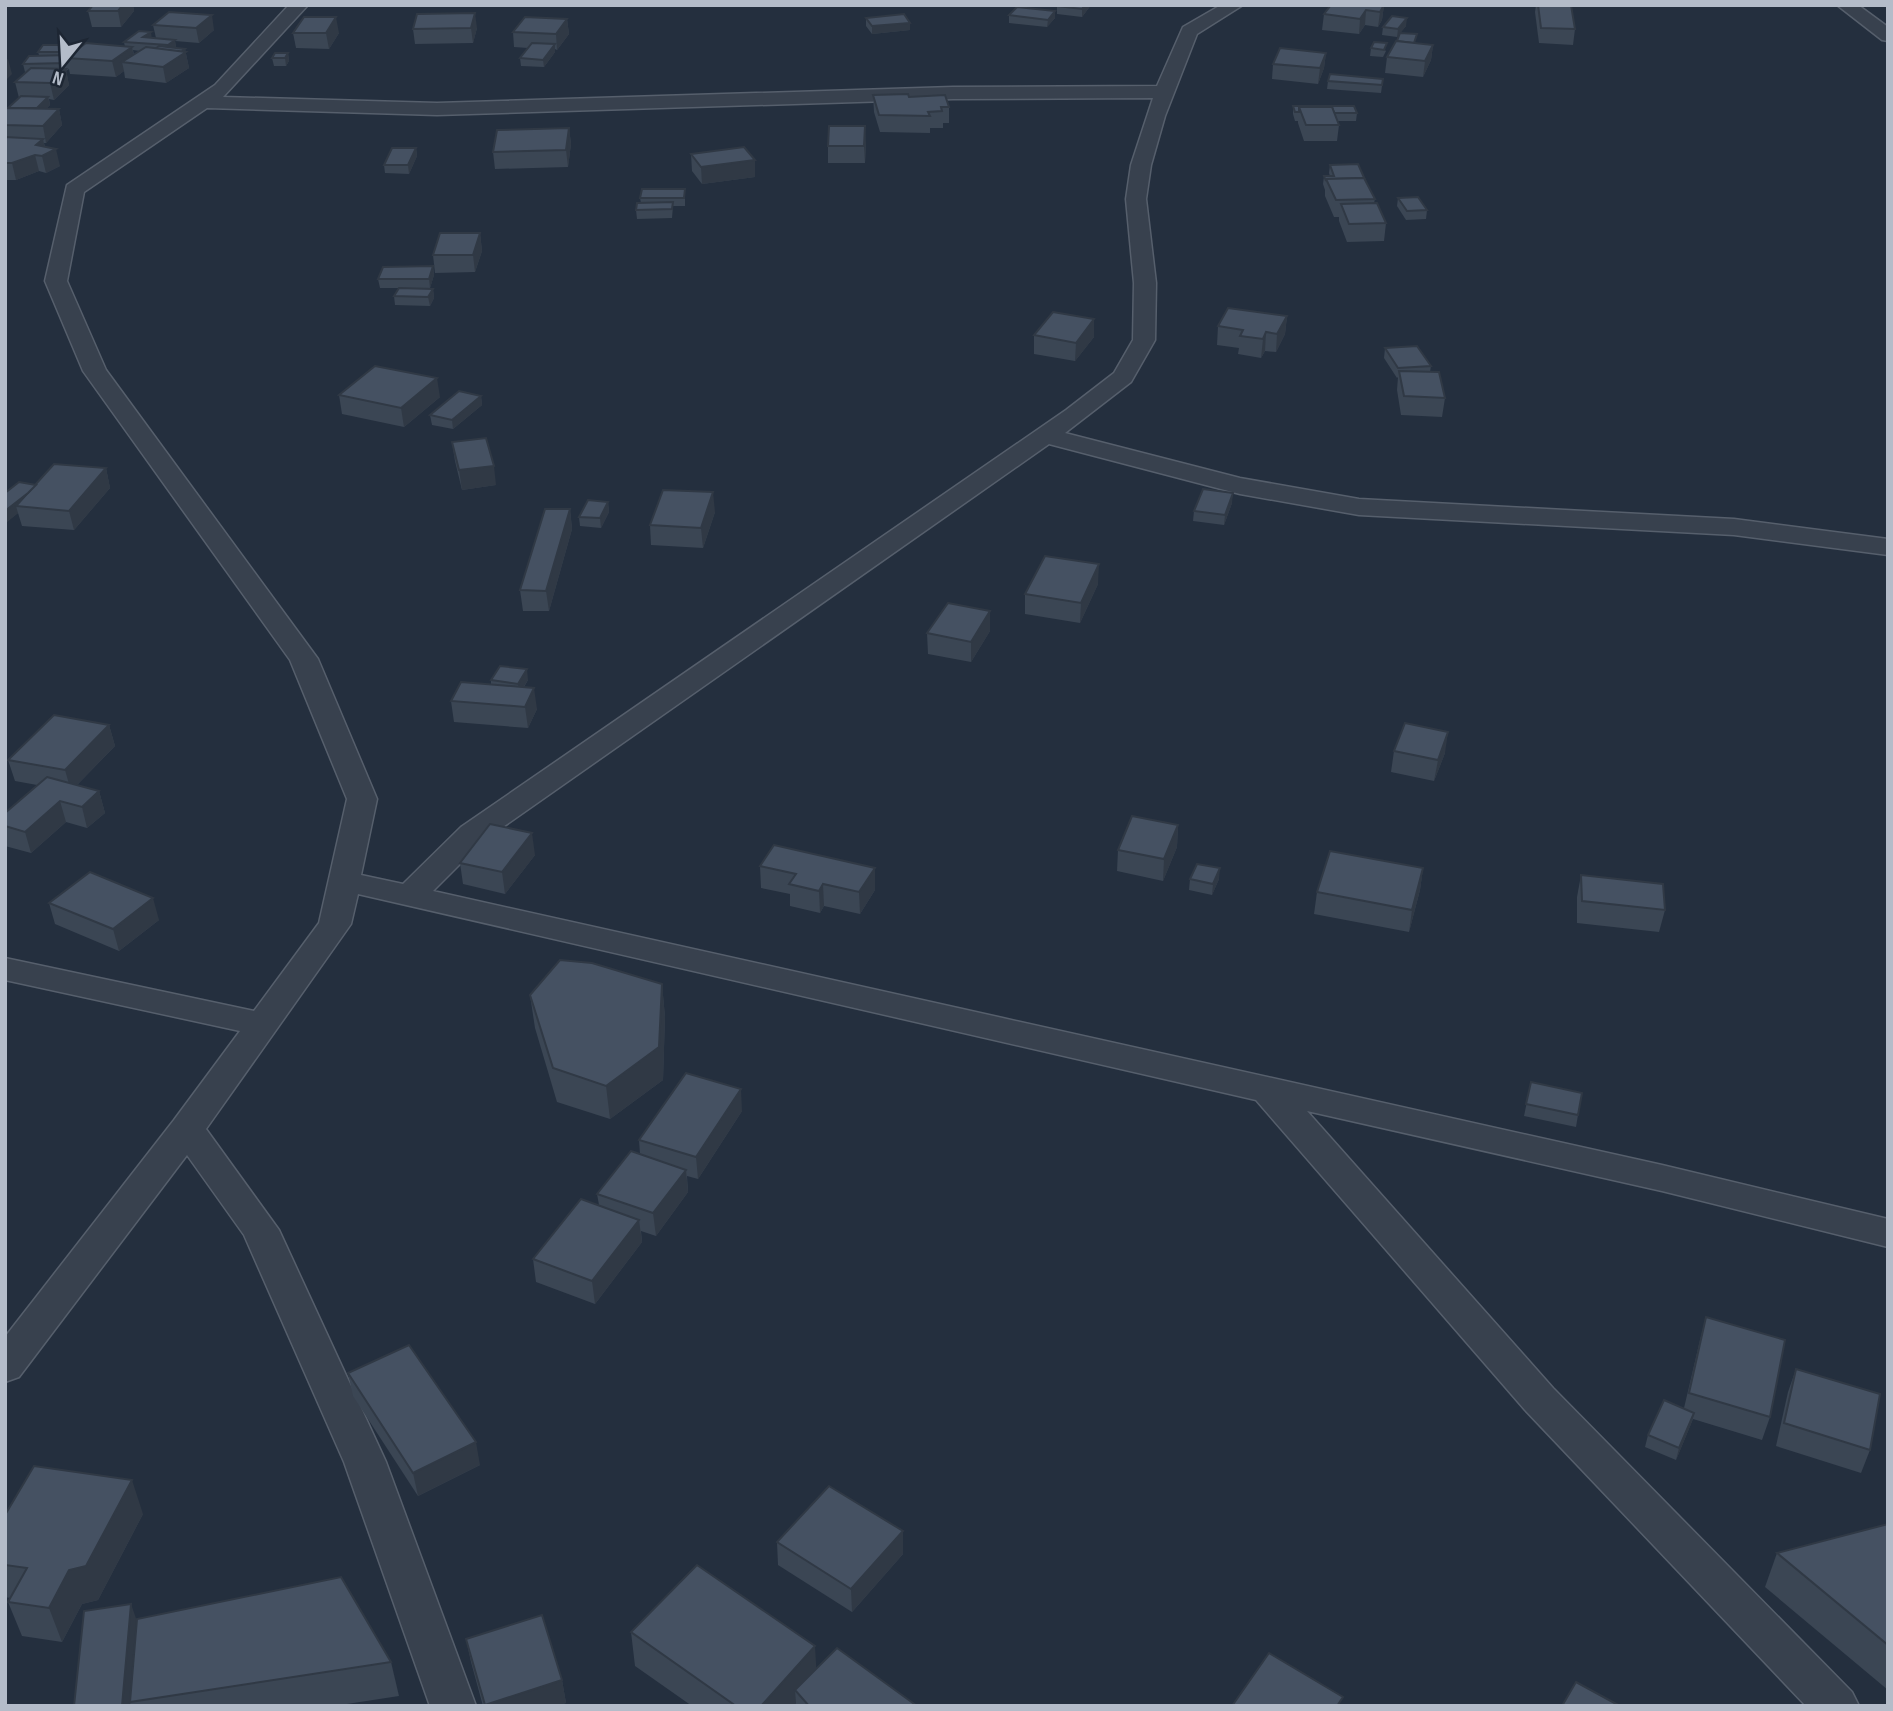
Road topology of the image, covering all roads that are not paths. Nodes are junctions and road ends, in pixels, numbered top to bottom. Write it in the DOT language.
graph roads {
  1 [pos="299,5"];
  2 [pos="1234,5"];
  3 [pos="1846,5"];
  4 [pos="1888,36"];
  5 [pos="1166,92"];
  6 [pos="202,102"];
  7 [pos="1045,435"];
  8 [pos="1888,547"];
  9 [pos="344,881"];
  10 [pos="410,896"];
  11 [pos="5,969"];
  12 [pos="263,1024"];
  13 [pos="1268,1090"];
  14 [pos="187,1129"];
  15 [pos="1888,1234"];
  16 [pos="5,1366"];
  17 [pos="453,1706"];
  18 [pos="1836,1706"];
  1 -- 6 [label="street"];
  2 -- 5 [label="street"];
  3 -- 4 [label="street"];
  5 -- 6 [label="street"];
  5 -- 7 [label="street"];
  6 -- 9 [label="street"];
  7 -- 8 [label="street"];
  7 -- 10 [label="street"];
  9 -- 10 [label="street"];
  9 -- 12 [label="street"];
  10 -- 13 [label="street"];
  11 -- 12 [label="street"];
  12 -- 14 [label="street"];
  13 -- 15 [label="street"];
  13 -- 18 [label="street"];
  14 -- 16 [label="street"];
  14 -- 17 [label="street"];
}
